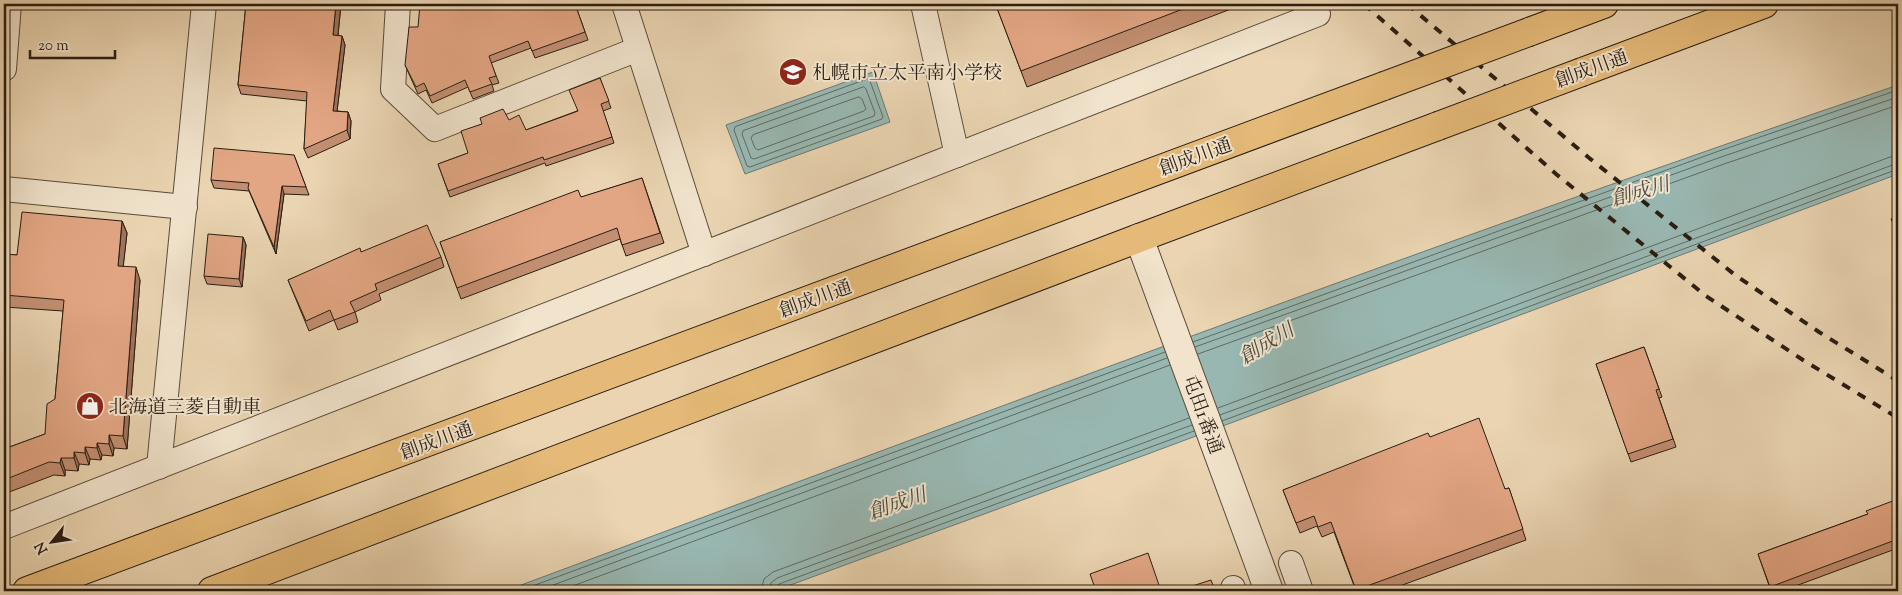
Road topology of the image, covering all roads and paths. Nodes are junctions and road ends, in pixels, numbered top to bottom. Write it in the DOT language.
graph roads {
  1 [pos="10,4"];
  2 [pos="204,4"];
  3 [pos="398,4"];
  4 [pos="624,4"];
  5 [pos="923,4"];
  6 [pos="1604,4"];
  7 [pos="1764,4"];
  8 [pos="1318,14"];
  9 [pos="638,49"];
  10 [pos="4,69"];
  11 [pos="958,155"];
  12 [pos="4,189"];
  13 [pos="185,207"];
  14 [pos="1139,238"];
  15 [pos="704,254"];
  16 [pos="159,467"];
  17 [pos="4,526"];
  18 [pos="1291,563"];
  19 [pos="27,591"];
  20 [pos="212,591"];
  21 [pos="1269,591"];
  22 [pos="1302,591"];
  1 -- 10 [label="street"];
  2 -- 13 [label="street"];
  3 -- 9 [label="street"];
  4 -- 9 [label="street"];
  5 -- 11 [label="street"];
  6 -- 19 [label="highway, 創成川通, bridge"];
  7 -- 14 [label="highway, 創成川通, bridge"];
  8 -- 11 [label="street"];
  9 -- 15 [label="street"];
  11 -- 15 [label="street"];
  12 -- 13 [label="street"];
  13 -- 16 [label="street"];
  14 -- 20 [label="highway, 創成川通"];
  14 -- 21 [label="street, 屯田1番通"];
  15 -- 16 [label="street"];
  16 -- 17 [label="street"];
  18 -- 22 [label="street"];
}
